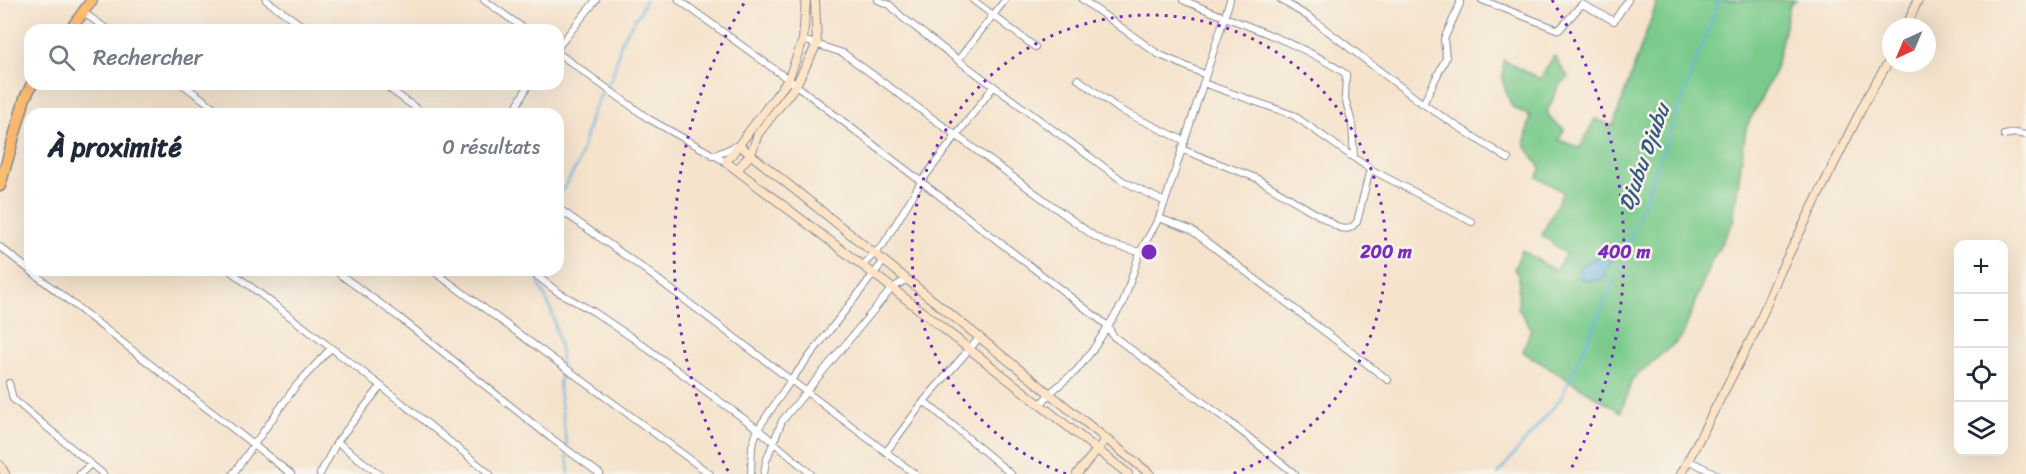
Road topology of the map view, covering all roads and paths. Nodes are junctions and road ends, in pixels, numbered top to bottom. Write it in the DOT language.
graph roads {
  1 [pos="92,0"];
  2 [pos="266,0"];
  3 [pos="483,0"];
  4 [pos="596,0"];
  5 [pos="679,0"];
  6 [pos="806,0"];
  7 [pos="815,0"];
  8 [pos="878,0"];
  9 [pos="973,0"];
  10 [pos="1005,0"];
  11 [pos="1083,0"];
  12 [pos="1183,0"];
  13 [pos="1230,0"];
  14 [pos="1281,0"];
  15 [pos="1460,0"];
  16 [pos="1482,0"];
  17 [pos="1628,0"];
  18 [pos="1918,0"];
  19 [pos="83,12"];
  20 [pos="993,15"];
  21 [pos="1226,18"];
  22 [pos="1910,18"];
  23 [pos="74,24"];
  24 [pos="100,24"];
  25 [pos="300,24"];
  26 [pos="517,24"];
  27 [pos="564,40"];
  28 [pos="803,40"];
  29 [pos="817,44"];
  30 [pos="1035,47"];
  31 [pos="564,57"];
  32 [pos="958,60"];
  33 [pos="1882,72"];
  34 [pos="1206,75"];
  35 [pos="1078,79"];
  36 [pos="792,82"];
  37 [pos="1203,83"];
  38 [pos="994,86"];
  39 [pos="31,90"];
  40 [pos="189,90"];
  41 [pos="391,90"];
  42 [pos="526,90"];
  43 [pos="1423,104"];
  44 [pos="27,108"];
  45 [pos="214,108"];
  46 [pos="416,108"];
  47 [pos="515,108"];
  48 [pos="24,120"];
  49 [pos="2004,135"];
  50 [pos="2026,135"];
  51 [pos="956,136"];
  52 [pos="1184,140"];
  53 [pos="739,145"];
  54 [pos="1181,149"];
  55 [pos="751,154"];
  56 [pos="713,156"];
  57 [pos="1354,157"];
  58 [pos="1508,159"];
  59 [pos="726,162"];
  60 [pos="1370,169"];
  61 [pos="737,170"];
  62 [pos="921,182"];
  63 [pos="0,186"];
  64 [pos="1165,202"];
  65 [pos="564,212"];
  66 [pos="1159,218"];
  67 [pos="1472,222"];
  68 [pos="0,247"];
  69 [pos="1140,252"];
  70 [pos="876,253"];
  71 [pos="883,262"];
  72 [pos="24,266"];
  73 [pos="862,266"];
  74 [pos="873,274"];
  75 [pos="37,276"];
  76 [pos="237,276"];
  77 [pos="342,276"];
  78 [pos="440,276"];
  79 [pos="536,276"];
  80 [pos="906,280"];
  81 [pos="892,288"];
  82 [pos="1108,326"];
  83 [pos="980,338"];
  84 [pos="331,348"];
  85 [pos="969,349"];
  86 [pos="791,380"];
  87 [pos="1388,380"];
  88 [pos="9,383"];
  89 [pos="381,386"];
  90 [pos="806,392"];
  91 [pos="1050,393"];
  92 [pos="924,401"];
  93 [pos="1041,404"];
  94 [pos="758,429"];
  95 [pos="1106,439"];
  96 [pos="337,442"];
  97 [pos="772,442"];
  98 [pos="255,445"];
  99 [pos="1097,449"];
  100 [pos="886,452"];
  101 [pos="1688,460"];
  102 [pos="91,464"];
  103 [pos="0,465"];
  104 [pos="5,474"];
  105 [pos="80,474"];
  106 [pos="103,474"];
  107 [pos="233,474"];
  108 [pos="291,474"];
  109 [pos="320,474"];
  110 [pos="379,474"];
  111 [pos="490,474"];
  112 [pos="600,474"];
  113 [pos="710,474"];
  114 [pos="751,474"];
  115 [pos="764,474"];
  116 [pos="811,474"];
  117 [pos="915,474"];
  118 [pos="1011,474"];
  119 [pos="1077,474"];
  120 [pos="1128,474"];
  121 [pos="1150,474"];
  122 [pos="1295,474"];
  123 [pos="1681,474"];
  124 [pos="1716,474"];
  1 -- 19 [label="highway"];
  2 -- 25 [label="street"];
  3 -- 26 [label="street"];
  4 -- 27 [label="street"];
  5 -- 36 [label="street"];
  6 -- 28 [label="street"];
  7 -- 29 [label="street"];
  8 -- 32 [label="street"];
  9 -- 20 [label="street"];
  10 -- 20 [label="street"];
  11 -- 34 [label="street"];
  12 -- 21 [label="street"];
  13 -- 21 [label="street"];
  14 -- 43 [label="street"];
  15 -- 43 [label="street"];
  16 -- 17 [label="street"];
  18 -- 22 [label="street"];
  19 -- 23 [label="highway"];
  19 -- 24 [label="street"];
  20 -- 30 [label="street"];
  20 -- 32 [label="street"];
  21 -- 34 [label="street"];
  21 -- 57 [label="street"];
  28 -- 29 [label="street"];
  28 -- 36 [label="street"];
  29 -- 36 [label="street"];
  29 -- 51 [label="street"];
  31 -- 56 [label="street"];
  32 -- 38 [label="street"];
  33 -- 101 [label="street"];
  34 -- 37 [label="street"];
  35 -- 52 [label="street"];
  36 -- 53 [label="street"];
  36 -- 55 [label="street"];
  36 -- 62 [label="street"];
  37 -- 52 [label="street"];
  37 -- 57 [label="street"];
  38 -- 51 [label="street"];
  38 -- 64 [label="street"];
  39 -- 44 [label="highway"];
  40 -- 45 [label="street"];
  41 -- 46 [label="street"];
  42 -- 47 [label="street"];
  43 -- 58 [label="street"];
  48 -- 63 [label="highway"];
  49 -- 50 [label="street"];
  51 -- 62 [label="street"];
  51 -- 69 [label="street"];
  52 -- 54 [label="street"];
  53 -- 55 [label="street"];
  53 -- 56 [label="street"];
  53 -- 59 [label="street"];
  54 -- 60 [label="street"];
  54 -- 64 [label="street"];
  55 -- 61 [label="street"];
  55 -- 70 [label="street"];
  56 -- 59 [label="street"];
  57 -- 60 [label="street"];
  59 -- 61 [label="street"];
  60 -- 67 [label="street"];
  61 -- 73 [label="street"];
  62 -- 70 [label="street"];
  62 -- 82 [label="street"];
  64 -- 66 [label="street"];
  65 -- 86 [label="street"];
  66 -- 69 [label="street"];
  66 -- 87 [label="street"];
  68 -- 72 [label="street"];
  69 -- 82 [label="street"];
  70 -- 71 [label="street"];
  70 -- 73 [label="street"];
  71 -- 74 [label="street"];
  71 -- 80 [label="street"];
  73 -- 74 [label="street"];
  74 -- 81 [label="street"];
  74 -- 86 [label="street"];
  75 -- 98 [label="street"];
  76 -- 84 [label="street"];
  77 -- 112 [label="street"];
  78 -- 113 [label="street"];
  79 -- 94 [label="street"];
  80 -- 81 [label="street"];
  80 -- 83 [label="street"];
  81 -- 85 [label="street"];
  81 -- 90 [label="street"];
  82 -- 91 [label="street"];
  82 -- 122 [label="street"];
  83 -- 85 [label="street"];
  83 -- 91 [label="street"];
  84 -- 89 [label="street"];
  84 -- 98 [label="street"];
  85 -- 92 [label="street"];
  85 -- 93 [label="street"];
  86 -- 90 [label="street"];
  86 -- 94 [label="street"];
  88 -- 102 [label="street"];
  89 -- 96 [label="street"];
  89 -- 111 [label="street"];
  90 -- 97 [label="street"];
  90 -- 100 [label="street"];
  91 -- 93 [label="street"];
  91 -- 95 [label="street"];
  92 -- 100 [label="street"];
  92 -- 118 [label="street"];
  93 -- 99 [label="street"];
  94 -- 97 [label="street"];
  94 -- 114 [label="street"];
  95 -- 99 [label="street"];
  95 -- 121 [label="street"];
  96 -- 109 [label="street"];
  96 -- 110 [label="street"];
  97 -- 115 [label="street"];
  97 -- 116 [label="street"];
  98 -- 107 [label="street"];
  98 -- 108 [label="street"];
  99 -- 119 [label="street"];
  99 -- 120 [label="street"];
  100 -- 117 [label="street"];
  101 -- 123 [label="street"];
  101 -- 124 [label="street"];
  102 -- 105 [label="street"];
  102 -- 106 [label="street"];
  103 -- 104 [label="street"];
}
